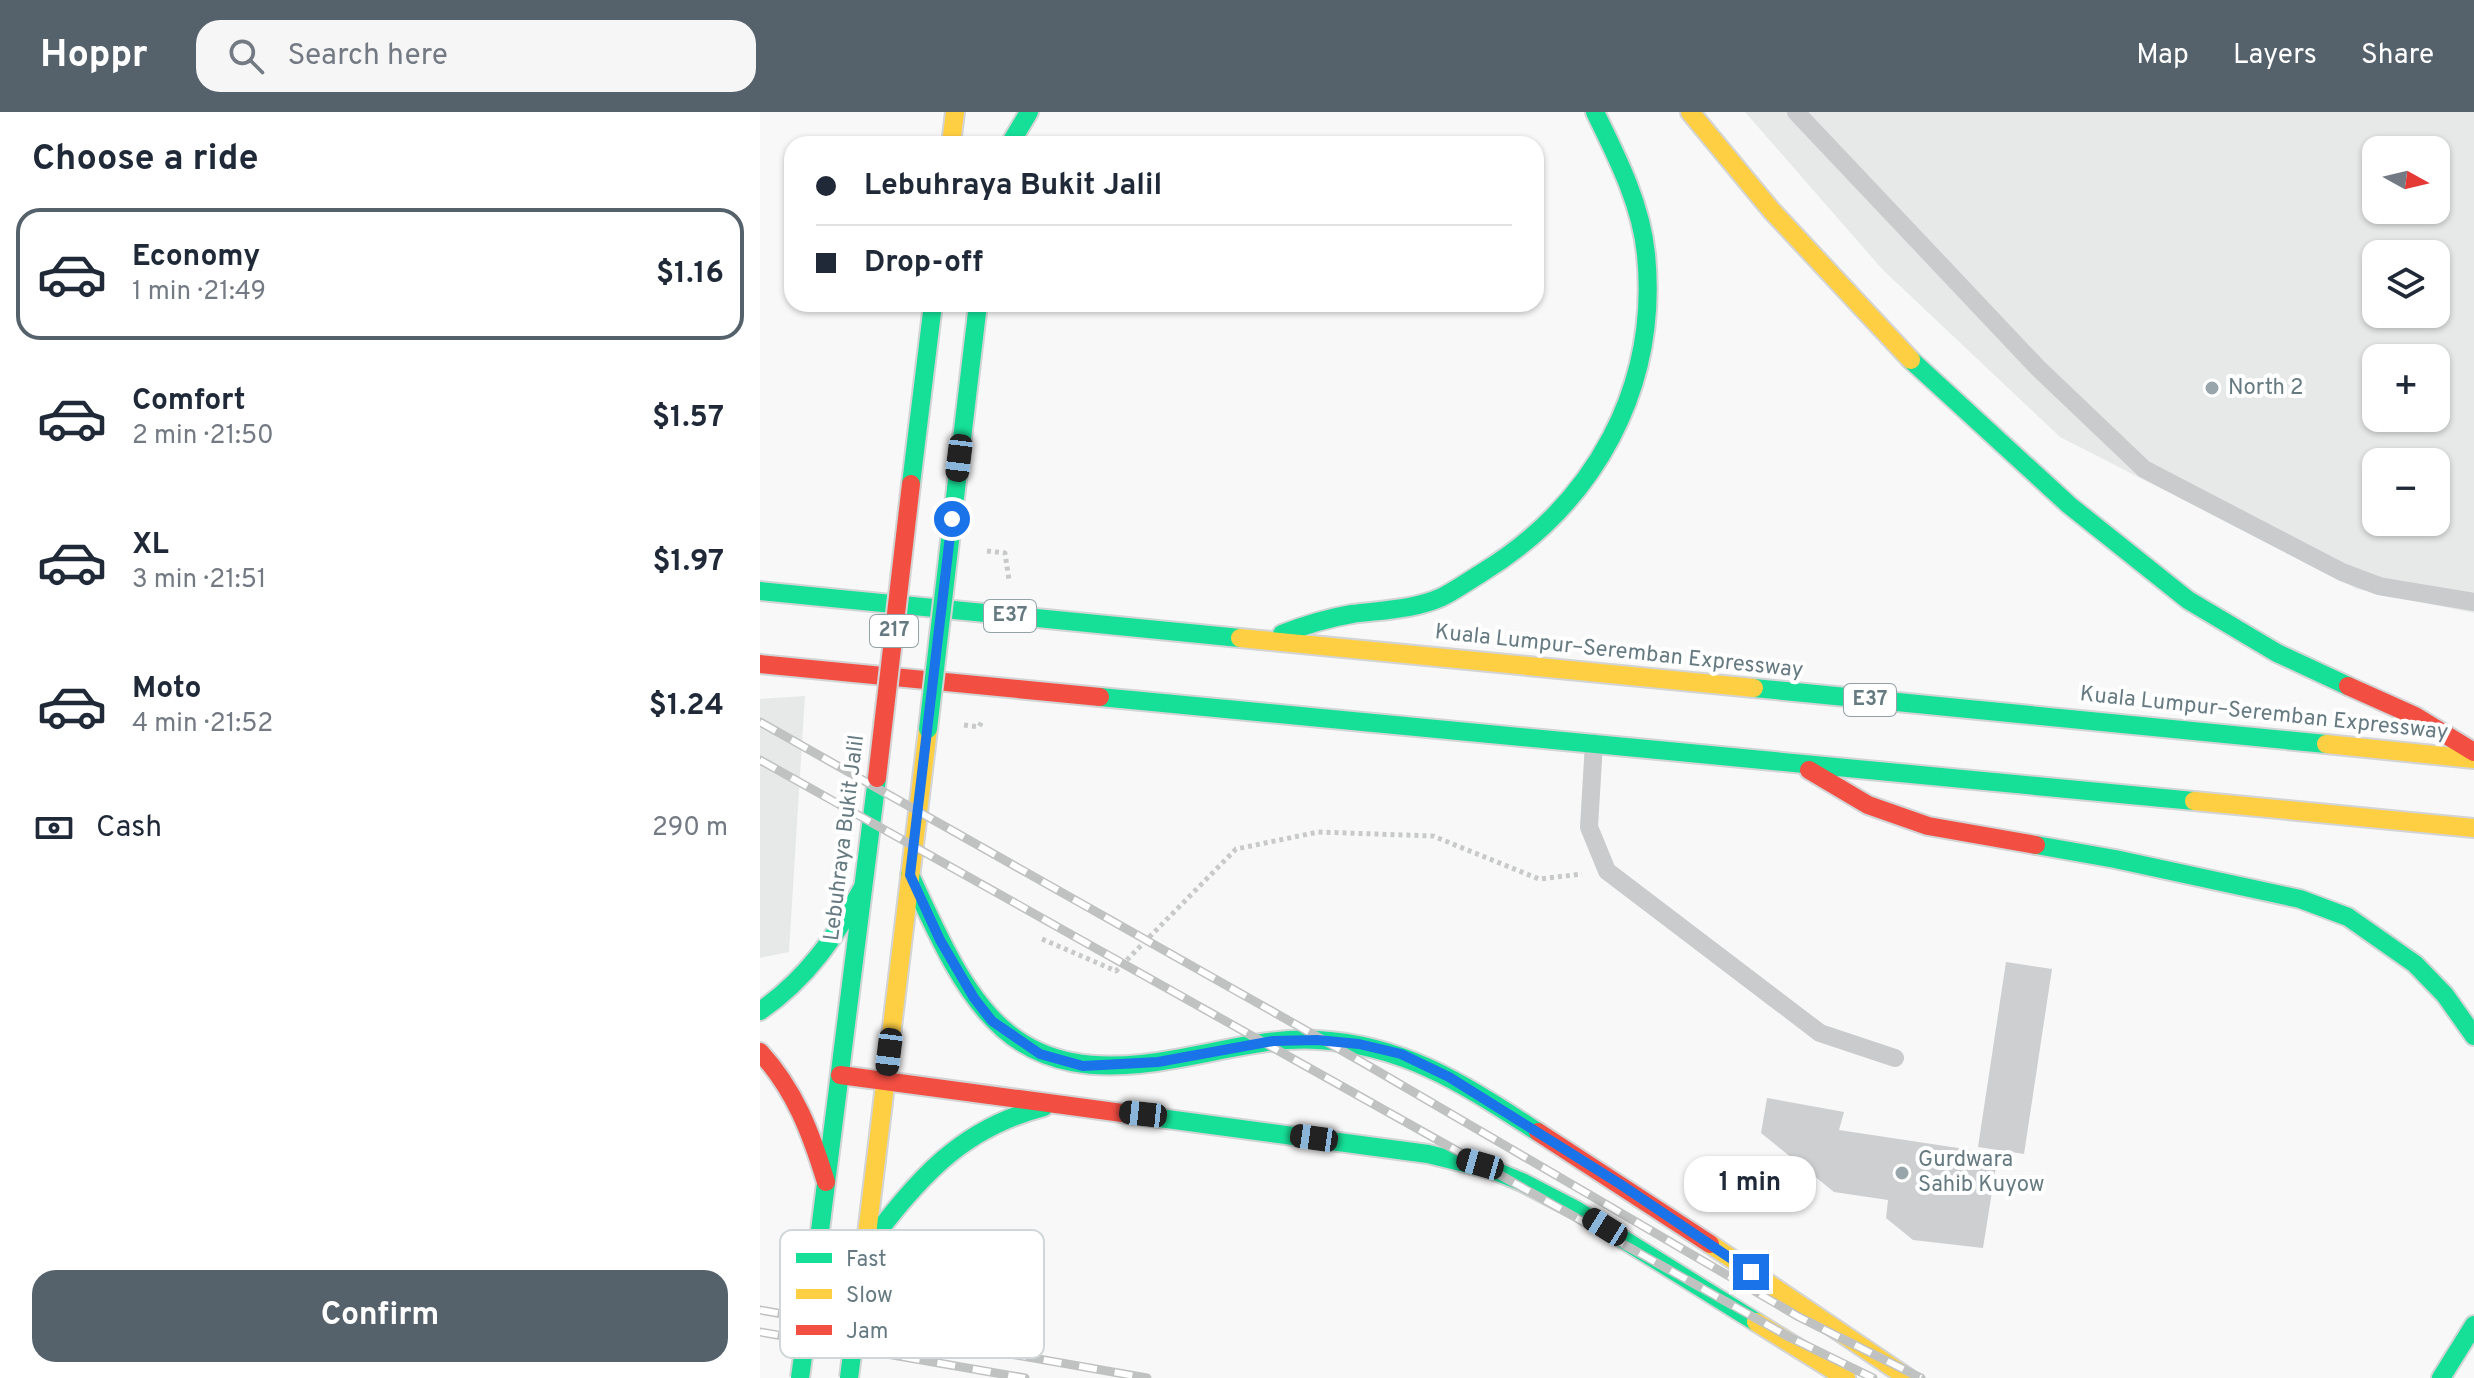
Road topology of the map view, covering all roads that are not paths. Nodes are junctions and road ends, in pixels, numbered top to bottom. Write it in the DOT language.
graph roads {
  1 [pos="955,112"];
  2 [pos="1029,112"];
  3 [pos="1595,112"];
  4 [pos="1690,112"];
  5 [pos="1796,112"];
  6 [pos="1000,123"];
  7 [pos="952,136"];
  8 [pos="999,136"];
  9 [pos="1015,136"];
  10 [pos="932,312"];
  11 [pos="977,312"];
  12 [pos="760,591"];
  13 [pos="2474,602"];
  14 [pos="1265,641"];
  15 [pos="760,664"];
  16 [pos="1594,743"];
  17 [pos="2474,752"];
  18 [pos="2474,759"];
  19 [pos="1800,765"];
  20 [pos="2474,828"];
  21 [pos="910,875"];
  22 [pos="863,887"];
  23 [pos="760,1011"];
  24 [pos="2474,1036"];
  25 [pos="760,1052"];
  26 [pos="1895,1058"];
  27 [pos="840,1075"];
  28 [pos="886,1081"];
  29 [pos="1058,1104"];
  30 [pos="826,1182"];
  31 [pos="820,1230"];
  32 [pos="868,1230"];
  33 [pos="884,1230"];
  34 [pos="2474,1325"];
  35 [pos="803,1358"];
  36 [pos="852,1358"];
  37 [pos="800,1378"];
  38 [pos="849,1378"];
  39 [pos="1846,1378"];
  40 [pos="1908,1378"];
  41 [pos="2441,1378"];
  1 -- 7 [label="main road"];
  2 -- 9 [label="main road"];
  3 -- 14 [label="main road"];
  4 -- 17 [label="main road"];
  5 -- 13 [label="lane"];
  6 -- 8 [label="main road"];
  10 -- 22 [label="main road, Lebuhraya Bukit Jalil / 217, bridge"];
  11 -- 21 [label="main road, 217, bridge"];
  12 -- 14 [label="main road, Kuala Lumpur–Seremban Expressway / E37"];
  14 -- 18 [label="main road, Kuala Lumpur–Seremban Expressway / E37"];
  15 -- 16 [label="main road"];
  16 -- 19 [label="main road"];
  16 -- 26 [label="lane"];
  19 -- 20 [label="main road"];
  19 -- 24 [label="main road"];
  21 -- 28 [label="main road, 217"];
  21 -- 40 [label="main road"];
  22 -- 23 [label="main road"];
  22 -- 27 [label="main road, Lebuhraya Bukit Jalil / 217"];
  25 -- 30 [label="main road"];
  27 -- 28 [label="main road"];
  27 -- 30 [label="main road, Lebuhraya Bukit Jalil / 217"];
  28 -- 29 [label="main road"];
  28 -- 32 [label="main road, 217"];
  29 -- 33 [label="main road"];
  29 -- 39 [label="main road"];
  30 -- 31 [label="main road, Lebuhraya Bukit Jalil / 217, bridge"];
  34 -- 41 [label="main road"];
  35 -- 37 [label="main road, Lebuhraya Bukit Jalil / 217, bridge"];
  36 -- 38 [label="main road, 217, bridge"];
}
